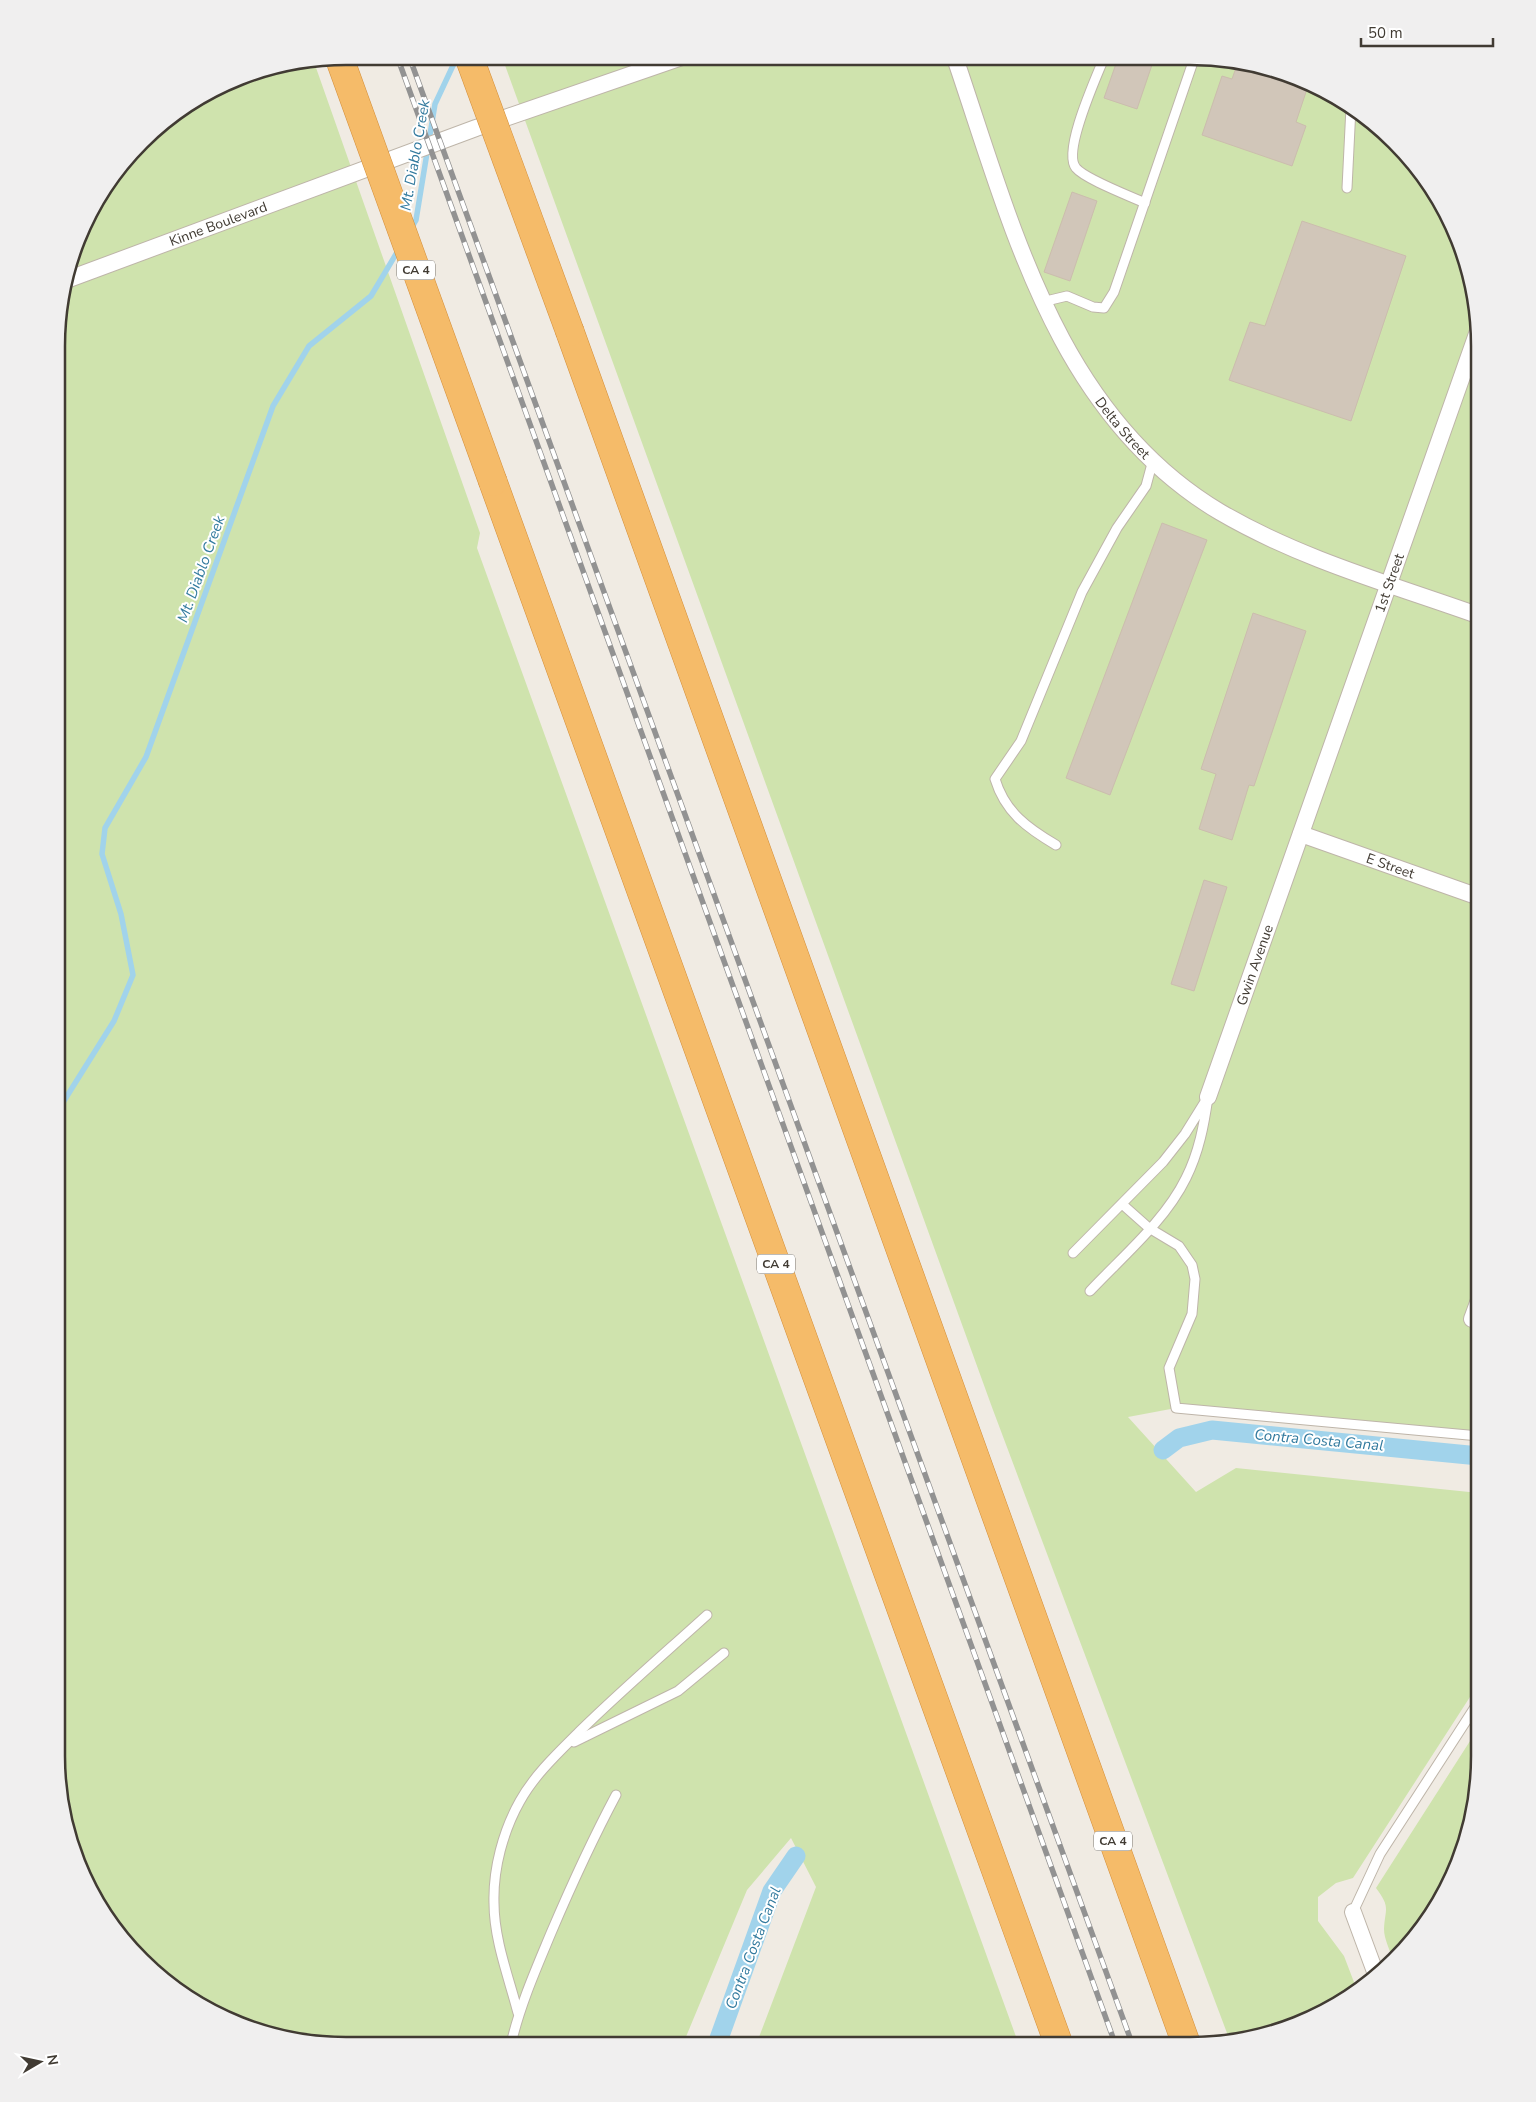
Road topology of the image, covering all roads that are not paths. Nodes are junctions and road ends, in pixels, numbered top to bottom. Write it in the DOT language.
graph roads {
  1 [pos="342,65"];
  2 [pos="472,65"];
  3 [pos="659,65"];
  4 [pos="958,65"];
  5 [pos="1101,65"];
  6 [pos="1192,65"];
  7 [pos="1351,115"];
  8 [pos="1347,188"];
  9 [pos="1145,203"];
  10 [pos="74,277"];
  11 [pos="1042,302"];
  12 [pos="1471,351"];
  13 [pos="1153,460"];
  14 [pos="1389,584"];
  15 [pos="1471,613"];
  16 [pos="1301,834"];
  17 [pos="1056,845"];
  18 [pos="1471,894"];
  19 [pos="1208,1097"];
  20 [pos="1122,1204"];
  21 [pos="1150,1228"];
  22 [pos="1073,1253"];
  23 [pos="1090,1290"];
  24 [pos="1471,1435"];
  25 [pos="707,1615"];
  26 [pos="724,1653"];
  27 [pos="1471,1713"];
  28 [pos="563,1748"];
  29 [pos="616,1795"];
  30 [pos="1353,1912"];
  31 [pos="1374,1968"];
  32 [pos="518,2013"];
  33 [pos="513,2037"];
  34 [pos="1057,2037"];
  35 [pos="1185,2037"];
  1 -- 34 [label="highway, CA 4, bridge"];
  2 -- 35 [label="highway, CA 4, bridge"];
  3 -- 10 [label="street, Kinne Boulevard"];
  4 -- 11 [label="street, Delta Street"];
  5 -- 9 [label="lane"];
  6 -- 9 [label="lane"];
  7 -- 8 [label="lane"];
  9 -- 11 [label="lane"];
  11 -- 13 [label="street, Delta Street"];
  12 -- 14 [label="street, 1st Street"];
  13 -- 14 [label="street, Delta Street"];
  13 -- 17 [label="lane"];
  14 -- 15 [label="street, Delta Street"];
  14 -- 16 [label="street, 1st Street"];
  16 -- 18 [label="street, E Street"];
  16 -- 19 [label="street, Gwin Avenue"];
  19 -- 20 [label="lane"];
  19 -- 21 [label="lane"];
  20 -- 21 [label="lane"];
  20 -- 22 [label="lane"];
  21 -- 23 [label="lane"];
  21 -- 24 [label="lane"];
  25 -- 28 [label="lane"];
  26 -- 28 [label="lane"];
  27 -- 30 [label="lane"];
  28 -- 32 [label="lane"];
  29 -- 32 [label="lane"];
  30 -- 31 [label="street"];
  32 -- 33 [label="lane"];
}
